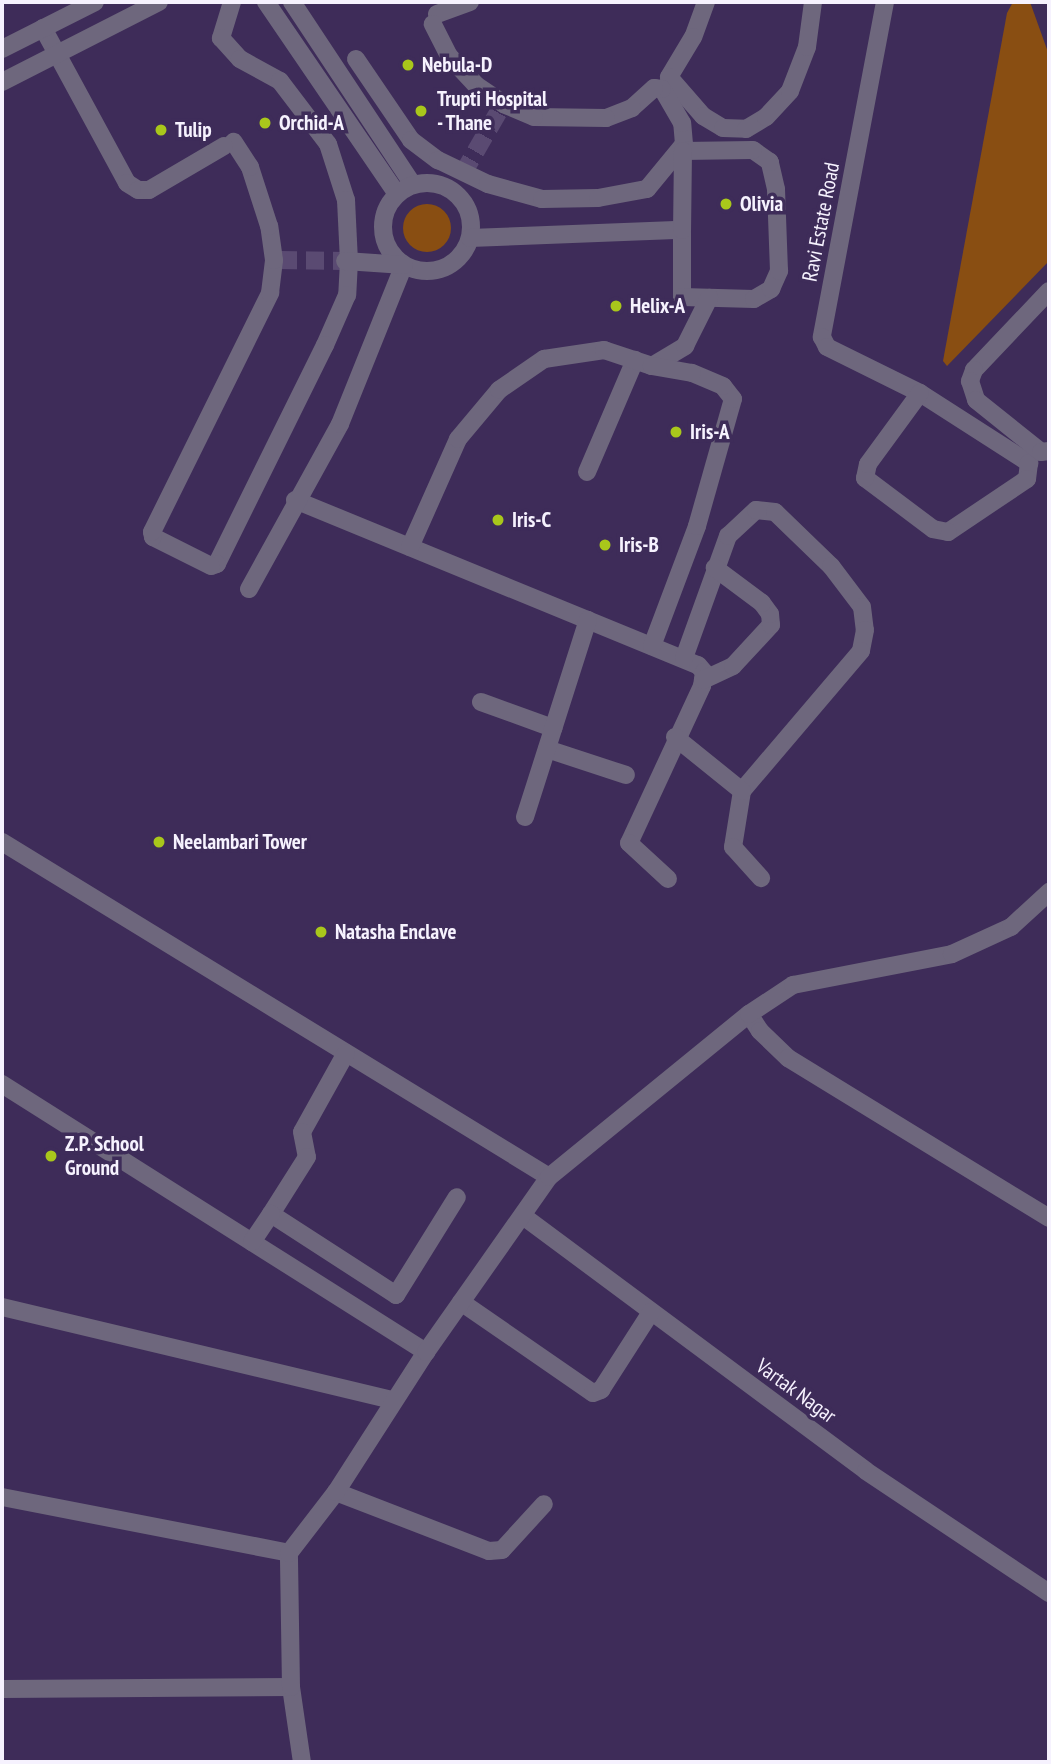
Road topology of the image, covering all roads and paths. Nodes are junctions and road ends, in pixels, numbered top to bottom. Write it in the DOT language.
graph roads {
  1 [pos="94,2"];
  2 [pos="159,2"];
  3 [pos="232,2"];
  4 [pos="266,2"];
  5 [pos="292,2"];
  6 [pos="470,2"];
  7 [pos="706,2"];
  8 [pos="813,2"];
  9 [pos="885,2"];
  10 [pos="43,28"];
  11 [pos="2,49"];
  12 [pos="54,56"];
  13 [pos="356,59"];
  14 [pos="2,82"];
  15 [pos="462,174"];
  16 [pos="413,185"];
  17 [pos="452,191"];
  18 [pos="397,194"];
  19 [pos="682,230"];
  20 [pos="470,238"];
  21 [pos="347,261"];
  22 [pos="404,265"];
  23 [pos="1049,291"];
  24 [pos="709,298"];
  25 [pos="635,360"];
  26 [pos="652,366"];
  27 [pos="920,393"];
  28 [pos="1049,451"];
  29 [pos="587,472"];
  30 [pos="295,500"];
  31 [pos="410,547"];
  32 [pos="715,568"];
  33 [pos="248,589"];
  34 [pos="588,620"];
  35 [pos="652,646"];
  36 [pos="684,658"];
  37 [pos="703,680"];
  38 [pos="481,702"];
  39 [pos="553,728"];
  40 [pos="675,737"];
  41 [pos="547,749"];
  42 [pos="626,775"];
  43 [pos="743,791"];
  44 [pos="525,817"];
  45 [pos="2,842"];
  46 [pos="761,878"];
  47 [pos="668,879"];
  48 [pos="1049,891"];
  49 [pos="749,1014"];
  50 [pos="346,1053"];
  51 [pos="2,1084"];
  52 [pos="549,1177"];
  53 [pos="457,1197"];
  54 [pos="271,1214"];
  55 [pos="523,1216"];
  56 [pos="1049,1218"];
  57 [pos="252,1242"];
  58 [pos="396,1296"];
  59 [pos="461,1303"];
  60 [pos="2,1307"];
  61 [pos="651,1312"];
  62 [pos="379,1322"];
  63 [pos="426,1352"];
  64 [pos="393,1400"];
  65 [pos="336,1492"];
  66 [pos="2,1497"];
  67 [pos="544,1504"];
  68 [pos="289,1553"];
  69 [pos="1049,1593"];
  70 [pos="290,1687"];
  71 [pos="2,1689"];
  72 [pos="302,1762"];
  1 -- 10 [label="street"];
  2 -- 12 [label="street"];
  3 -- 21 [label="street"];
  4 -- 18 [label="street"];
  5 -- 16 [label="street"];
  6 -- 13 [label="street"];
  7 -- 8 [label="street"];
  9 -- 27 [label="street, Ravi Estate Road"];
  10 -- 11 [label="street"];
  10 -- 12 [label="street"];
  12 -- 14 [label="street"];
  12 -- 21 [label="street"];
  15 -- 17 [label="street"];
  16 -- 17 [label="street"];
  16 -- 18 [label="street"];
  17 -- 20 [label="street"];
  18 -- 22 [label="street"];
  19 -- 20 [label="street"];
  19 -- 24 [label="street"];
  19 -- 24 [label="street"];
  20 -- 22 [label="street"];
  21 -- 22 [label="street"];
  22 -- 30 [label="street"];
  23 -- 28 [label="street"];
  24 -- 26 [label="street"];
  25 -- 26 [label="street"];
  25 -- 29 [label="street"];
  25 -- 31 [label="street"];
  26 -- 35 [label="street"];
  27 -- 27 [label="street, Ravi Estate Road"];
  30 -- 31 [label="street"];
  30 -- 33 [label="street"];
  31 -- 34 [label="street"];
  32 -- 36 [label="street"];
  32 -- 37 [label="street"];
  32 -- 43 [label="street"];
  34 -- 35 [label="street"];
  34 -- 39 [label="street"];
  35 -- 36 [label="street"];
  36 -- 37 [label="street"];
  37 -- 40 [label="street"];
  38 -- 39 [label="street"];
  39 -- 41 [label="street"];
  40 -- 43 [label="street"];
  40 -- 47 [label="street"];
  41 -- 42 [label="street"];
  41 -- 44 [label="street"];
  43 -- 46 [label="street"];
  45 -- 50 [label="street"];
  48 -- 49 [label="street"];
  49 -- 52 [label="street"];
  49 -- 56 [label="street"];
  50 -- 52 [label="street"];
  50 -- 54 [label="street"];
  51 -- 57 [label="street"];
  52 -- 55 [label="street"];
  53 -- 58 [label="street"];
  54 -- 57 [label="street"];
  54 -- 58 [label="street"];
  55 -- 59 [label="street"];
  55 -- 61 [label="street, Vartak Nagar"];
  57 -- 62 [label="street"];
  58 -- 62 [label="street"];
  59 -- 61 [label="street"];
  59 -- 63 [label="street"];
  60 -- 64 [label="street"];
  61 -- 69 [label="street, Vartak Nagar"];
  62 -- 63 [label="street"];
  63 -- 64 [label="street"];
  64 -- 65 [label="street"];
  65 -- 67 [label="street"];
  65 -- 68 [label="street"];
  66 -- 68 [label="street"];
  68 -- 70 [label="street"];
  70 -- 71 [label="street"];
  70 -- 72 [label="street"];
}
